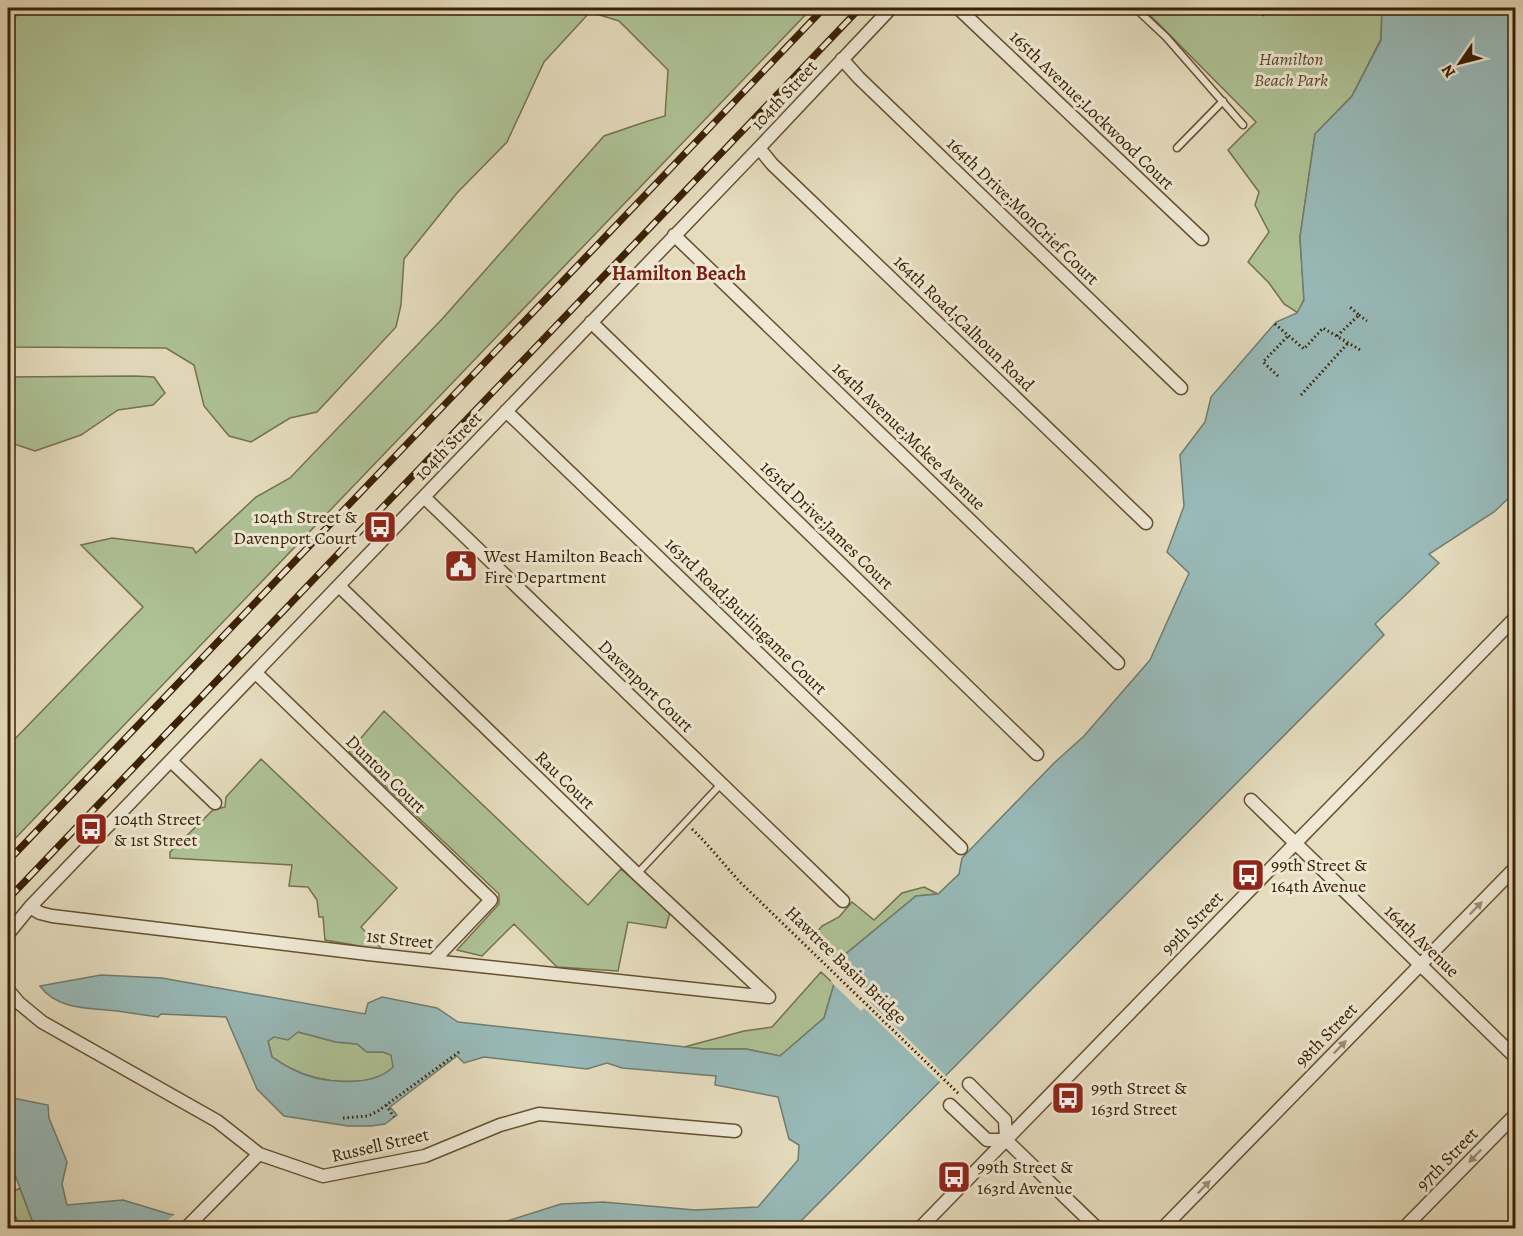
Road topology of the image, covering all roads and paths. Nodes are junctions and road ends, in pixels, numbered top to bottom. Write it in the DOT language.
graph roads {
  1 [pos="891,8"];
  2 [pos="958,8"];
  3 [pos="1135,8"];
  4 [pos="1257,8"];
  5 [pos="1266,17"];
  6 [pos="842,59"];
  7 [pos="1222,101"];
  8 [pos="1243,125"];
  9 [pos="759,148"];
  10 [pos="1177,148"];
  11 [pos="674,235"];
  12 [pos="1202,239"];
  13 [pos="1350,307"];
  14 [pos="1359,315"];
  15 [pos="1367,321"];
  16 [pos="591,322"];
  17 [pos="1275,324"];
  18 [pos="1288,336"];
  19 [pos="1337,336"];
  20 [pos="1348,343"];
  21 [pos="1362,351"];
  22 [pos="1278,376"];
  23 [pos="1181,388"];
  24 [pos="1301,395"];
  25 [pos="506,411"];
  26 [pos="424,497"];
  27 [pos="1146,523"];
  28 [pos="339,586"];
  29 [pos="1515,617"];
  30 [pos="1118,663"];
  31 [pos="256,673"];
  32 [pos="1037,754"];
  33 [pos="171,761"];
  34 [pos="722,783"];
  35 [pos="1251,800"];
  36 [pos="214,803"];
  37 [pos="685,822"];
  38 [pos="1295,843"];
  39 [pos="961,848"];
  40 [pos="1515,867"];
  41 [pos="637,874"];
  42 [pos="843,901"];
  43 [pos="30,907"];
  44 [pos="8,934"];
  45 [pos="433,961"];
  46 [pos="1420,965"];
  47 [pos="8,990"];
  48 [pos="769,997"];
  49 [pos="459,1052"];
  50 [pos="1515,1058"];
  51 [pos="969,1083"];
  52 [pos="966,1101"];
  53 [pos="950,1104"];
  54 [pos="386,1105"];
  55 [pos="1515,1114"];
  56 [pos="394,1117"];
  57 [pos="343,1118"];
  58 [pos="735,1131"];
  59 [pos="1006,1140"];
  60 [pos="259,1154"];
  61 [pos="186,1228"];
  62 [pos="920,1228"];
  63 [pos="1097,1228"];
  64 [pos="1163,1228"];
  65 [pos="1404,1228"];
  1 -- 6 [label="street, 104th Street"];
  2 -- 12 [label="street, 165th Avenue;Lockwood Court"];
  3 -- 7 [label="lane"];
  4 -- 5 [label="path"];
  6 -- 9 [label="street, 104th Street"];
  6 -- 23 [label="street, 164th Drive;MonCrief Court"];
  7 -- 8 [label="lane"];
  7 -- 10 [label="lane"];
  9 -- 11 [label="street, 104th Street"];
  9 -- 27 [label="street, 164th Road;Calhoun Road"];
  11 -- 16 [label="street, 104th Street"];
  11 -- 30 [label="street, 164th Avenue;Mckee Avenue"];
  13 -- 14 [label="path"];
  14 -- 15 [label="path"];
  14 -- 19 [label="path"];
  16 -- 25 [label="street, 104th Street"];
  16 -- 32 [label="street, 163rd Drive;James Court"];
  17 -- 18 [label="path"];
  18 -- 19 [label="path"];
  18 -- 22 [label="path"];
  19 -- 20 [label="path"];
  20 -- 21 [label="path"];
  20 -- 24 [label="path"];
  25 -- 26 [label="street, 104th Street"];
  25 -- 39 [label="street, 163rd Road;Burlingame Court"];
  26 -- 28 [label="street, 104th Street"];
  26 -- 34 [label="street, Davenport Court"];
  28 -- 31 [label="street, 104th Street"];
  28 -- 41 [label="street, Rau Court"];
  29 -- 38 [label="street, 99th Street"];
  31 -- 33 [label="street, 104th Street"];
  31 -- 45 [label="street, Dunton Court"];
  33 -- 36 [label="street"];
  33 -- 43 [label="street, 104th Street"];
  34 -- 37 [label="lane"];
  34 -- 42 [label="street, Davenport Court"];
  35 -- 38 [label="street, 164th Avenue"];
  37 -- 41 [label="lane"];
  37 -- 52 [label="path, Hawtree Basin Bridge"];
  38 -- 46 [label="street, 164th Avenue"];
  38 -- 59 [label="street, 99th Street"];
  46 -- 40 [label="street, 98th Street, one-way"];
  41 -- 48 [label="street, Rau Court"];
  43 -- 44 [label="street"];
  43 -- 45 [label="street, 1st Street"];
  45 -- 48 [label="street, 1st Street"];
  46 -- 50 [label="street, 164th Avenue"];
  64 -- 46 [label="street, 98th Street, one-way"];
  47 -- 60 [label="street, Russell Street"];
  49 -- 54 [label="path"];
  51 -- 59 [label="street"];
  53 -- 59 [label="street"];
  54 -- 56 [label="path"];
  54 -- 57 [label="path"];
  55 -- 65 [label="street, 97th Street, one-way"];
  58 -- 60 [label="street, Russell Street"];
  59 -- 62 [label="street, 99th Street"];
  59 -- 63 [label="street"];
  60 -- 61 [label="street"];
}
